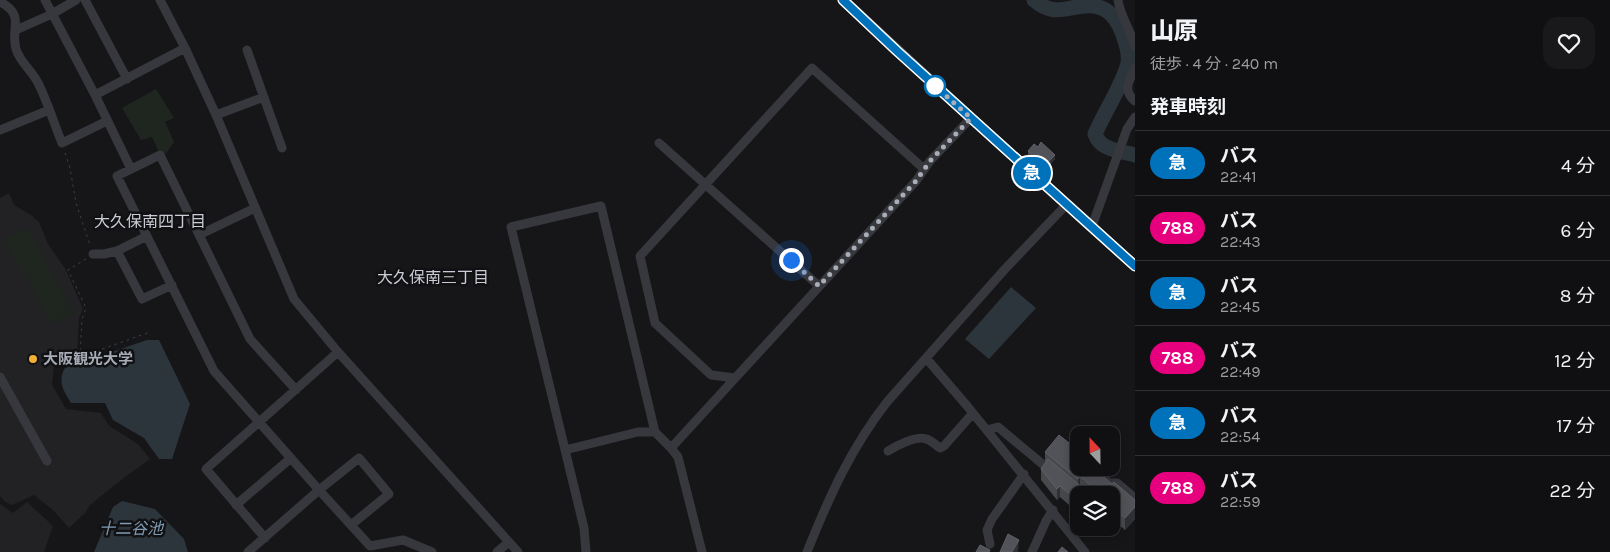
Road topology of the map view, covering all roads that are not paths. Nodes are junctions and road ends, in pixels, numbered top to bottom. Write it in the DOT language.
graph roads {
  1 [pos="45,0"];
  2 [pos="76,0"];
  3 [pos="85,0"];
  4 [pos="160,0"];
  5 [pos="843,0"];
  6 [pos="1118,0"];
  7 [pos="1,3"];
  8 [pos="52,14"];
  9 [pos="16,30"];
  10 [pos="1135,47"];
  11 [pos="185,48"];
  12 [pos="247,50"];
  13 [pos="1135,68"];
  14 [pos="127,79"];
  15 [pos="95,95"];
  16 [pos="264,97"];
  17 [pos="1135,101"];
  18 [pos="48,110"];
  19 [pos="216,115"];
  20 [pos="1135,117"];
  21 [pos="971,118"];
  22 [pos="107,121"];
  23 [pos="0,130"];
  24 [pos="659,143"];
  25 [pos="282,148"];
  26 [pos="131,169"];
  27 [pos="924,169"];
  28 [pos="705,184"];
  29 [pos="1067,204"];
  30 [pos="254,208"];
  31 [pos="1092,226"];
  32 [pos="199,235"];
  33 [pos="147,236"];
  34 [pos="117,251"];
  35 [pos="93,254"];
  36 [pos="1135,266"];
  37 [pos="172,285"];
  38 [pos="819,286"];
  39 [pos="338,352"];
  40 [pos="926,358"];
  41 [pos="0,377"];
  42 [pos="735,378"];
  43 [pos="296,390"];
  44 [pos="973,414"];
  45 [pos="259,422"];
  46 [pos="987,430"];
  47 [pos="655,432"];
  48 [pos="670,448"];
  49 [pos="565,450"];
  50 [pos="888,451"];
  51 [pos="290,458"];
  52 [pos="47,461"];
  53 [pos="1024,474"];
  54 [pos="1101,476"];
  55 [pos="1059,478"];
  56 [pos="319,490"];
  57 [pos="1135,498"];
  58 [pos="236,505"];
  59 [pos="1053,510"];
  60 [pos="351,525"];
  61 [pos="264,538"];
  62 [pos="509,542"];
  63 [pos="990,544"];
  64 [pos="248,552"];
  65 [pos="432,552"];
  66 [pos="497,552"];
  67 [pos="518,552"];
  68 [pos="586,552"];
  69 [pos="702,552"];
  70 [pos="807,552"];
  71 [pos="1032,552"];
  72 [pos="1086,552"];
  1 -- 8 [label="street"];
  2 -- 8 [label="street"];
  3 -- 14 [label="street"];
  4 -- 11 [label="street"];
  5 -- 21 [label="main road"];
  6 -- 10 [label="street"];
  7 -- 9 [label="street"];
  8 -- 9 [label="street"];
  8 -- 15 [label="street"];
  9 -- 18 [label="street"];
  11 -- 14 [label="street"];
  11 -- 19 [label="street"];
  12 -- 16 [label="street"];
  13 -- 17 [label="street"];
  14 -- 15 [label="street"];
  15 -- 22 [label="street"];
  16 -- 19 [label="street"];
  16 -- 25 [label="street"];
  18 -- 22 [label="street"];
  18 -- 23 [label="street"];
  19 -- 30 [label="street"];
  20 -- 31 [label="street"];
  21 -- 27 [label="street"];
  21 -- 29 [label="main road"];
  22 -- 26 [label="street"];
  24 -- 28 [label="street"];
  26 -- 32 [label="street"];
  26 -- 33 [label="street"];
  27 -- 28 [label="street"];
  27 -- 38 [label="street"];
  28 -- 38 [label="street"];
  28 -- 42 [label="street"];
  29 -- 31 [label="main road"];
  29 -- 40 [label="street"];
  30 -- 32 [label="street"];
  30 -- 39 [label="street"];
  31 -- 36 [label="main road"];
  32 -- 43 [label="street"];
  33 -- 34 [label="street"];
  33 -- 37 [label="street"];
  34 -- 35 [label="street"];
  34 -- 37 [label="street"];
  37 -- 45 [label="street"];
  38 -- 42 [label="street"];
  39 -- 43 [label="street"];
  39 -- 62 [label="street"];
  40 -- 44 [label="street"];
  40 -- 70 [label="street"];
  41 -- 52 [label="street"];
  42 -- 48 [label="street"];
  43 -- 45 [label="street"];
  44 -- 46 [label="street"];
  44 -- 50 [label="street"];
  45 -- 51 [label="street"];
  45 -- 58 [label="street"];
  46 -- 53 [label="street"];
  46 -- 55 [label="street"];
  47 -- 48 [label="street"];
  47 -- 49 [label="street"];
  47 -- 49 [label="street"];
  48 -- 69 [label="street"];
  49 -- 68 [label="street"];
  51 -- 56 [label="street"];
  51 -- 58 [label="street"];
  53 -- 59 [label="street"];
  53 -- 63 [label="street"];
  54 -- 57 [label="street"];
  56 -- 60 [label="street"];
  56 -- 60 [label="street"];
  56 -- 61 [label="street"];
  58 -- 61 [label="street"];
  59 -- 71 [label="street"];
  59 -- 72 [label="street"];
  60 -- 65 [label="street"];
  61 -- 64 [label="street"];
  62 -- 66 [label="street"];
  62 -- 67 [label="street"];
}
